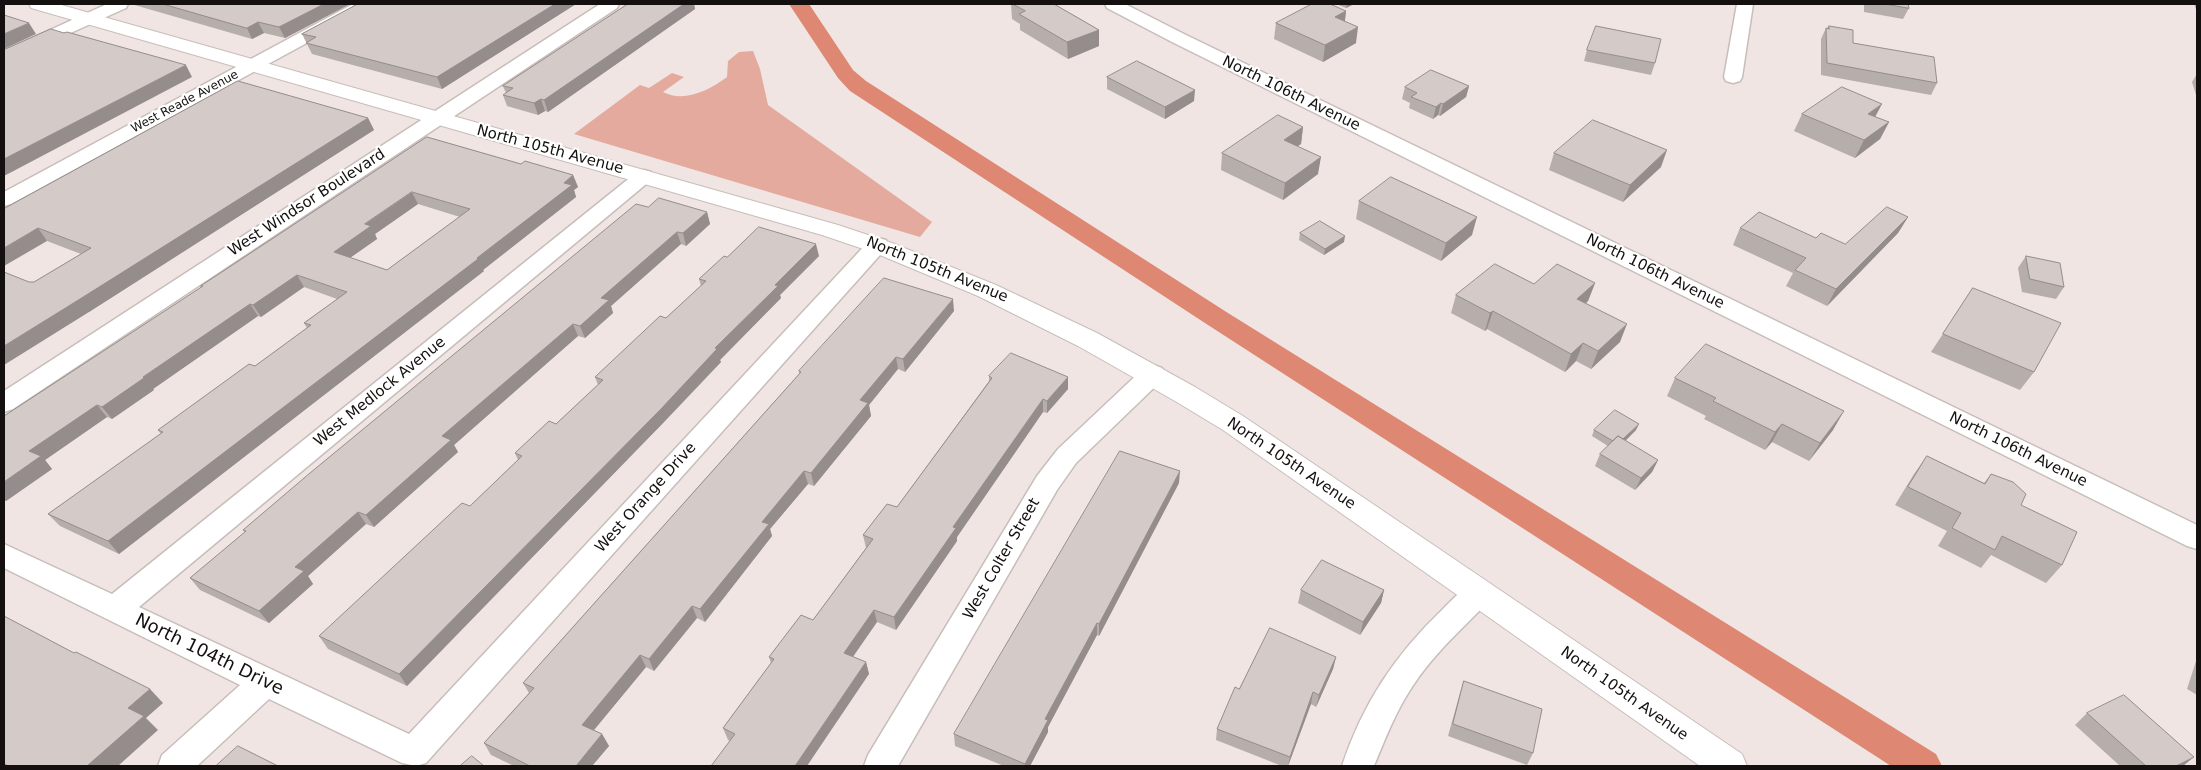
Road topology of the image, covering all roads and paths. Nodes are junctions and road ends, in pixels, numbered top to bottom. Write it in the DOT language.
graph roads {
  1 [pos="38,4"];
  2 [pos="120,4"];
  3 [pos="365,4"];
  4 [pos="611,4"];
  5 [pos="1113,4"];
  6 [pos="1745,4"];
  7 [pos="89,18"];
  8 [pos="4,58"];
  9 [pos="252,65"];
  10 [pos="1733,77"];
  11 [pos="436,118"];
  12 [pos="644,176"];
  13 [pos="4,200"];
  14 [pos="878,245"];
  15 [pos="1153,374"];
  16 [pos="4,403"];
  17 [pos="2197,538"];
  18 [pos="4,555"];
  19 [pos="1478,593"];
  20 [pos="115,609"];
  21 [pos="264,682"];
  22 [pos="414,752"];
  23 [pos="174,766"];
  24 [pos="880,766"];
  25 [pos="1358,766"];
  26 [pos="1729,766"];
  1 -- 7 [label="street, North 105th Avenue"];
  2 -- 7 [label="street"];
  3 -- 9 [label="street, West Reade Avenue"];
  4 -- 11 [label="street, West Windsor Boulevard"];
  5 -- 17 [label="street, North 106th Avenue"];
  6 -- 10 [label="street"];
  7 -- 8 [label="street"];
  7 -- 9 [label="street, North 105th Avenue"];
  9 -- 11 [label="street, North 105th Avenue"];
  9 -- 13 [label="street, West Reade Avenue"];
  11 -- 12 [label="street, North 105th Avenue"];
  11 -- 16 [label="street, West Windsor Boulevard"];
  12 -- 14 [label="street, North 105th Avenue"];
  12 -- 20 [label="street, West Medlock Avenue"];
  14 -- 15 [label="street, North 105th Avenue"];
  14 -- 22 [label="street, West Orange Drive"];
  15 -- 19 [label="street, North 105th Avenue"];
  15 -- 24 [label="street, West Colter Street"];
  18 -- 20 [label="street, North 104th Drive"];
  19 -- 25 [label="street"];
  19 -- 26 [label="street, North 105th Avenue"];
  20 -- 21 [label="street, North 104th Drive"];
  21 -- 22 [label="street, North 104th Drive"];
  21 -- 23 [label="street"];
}
